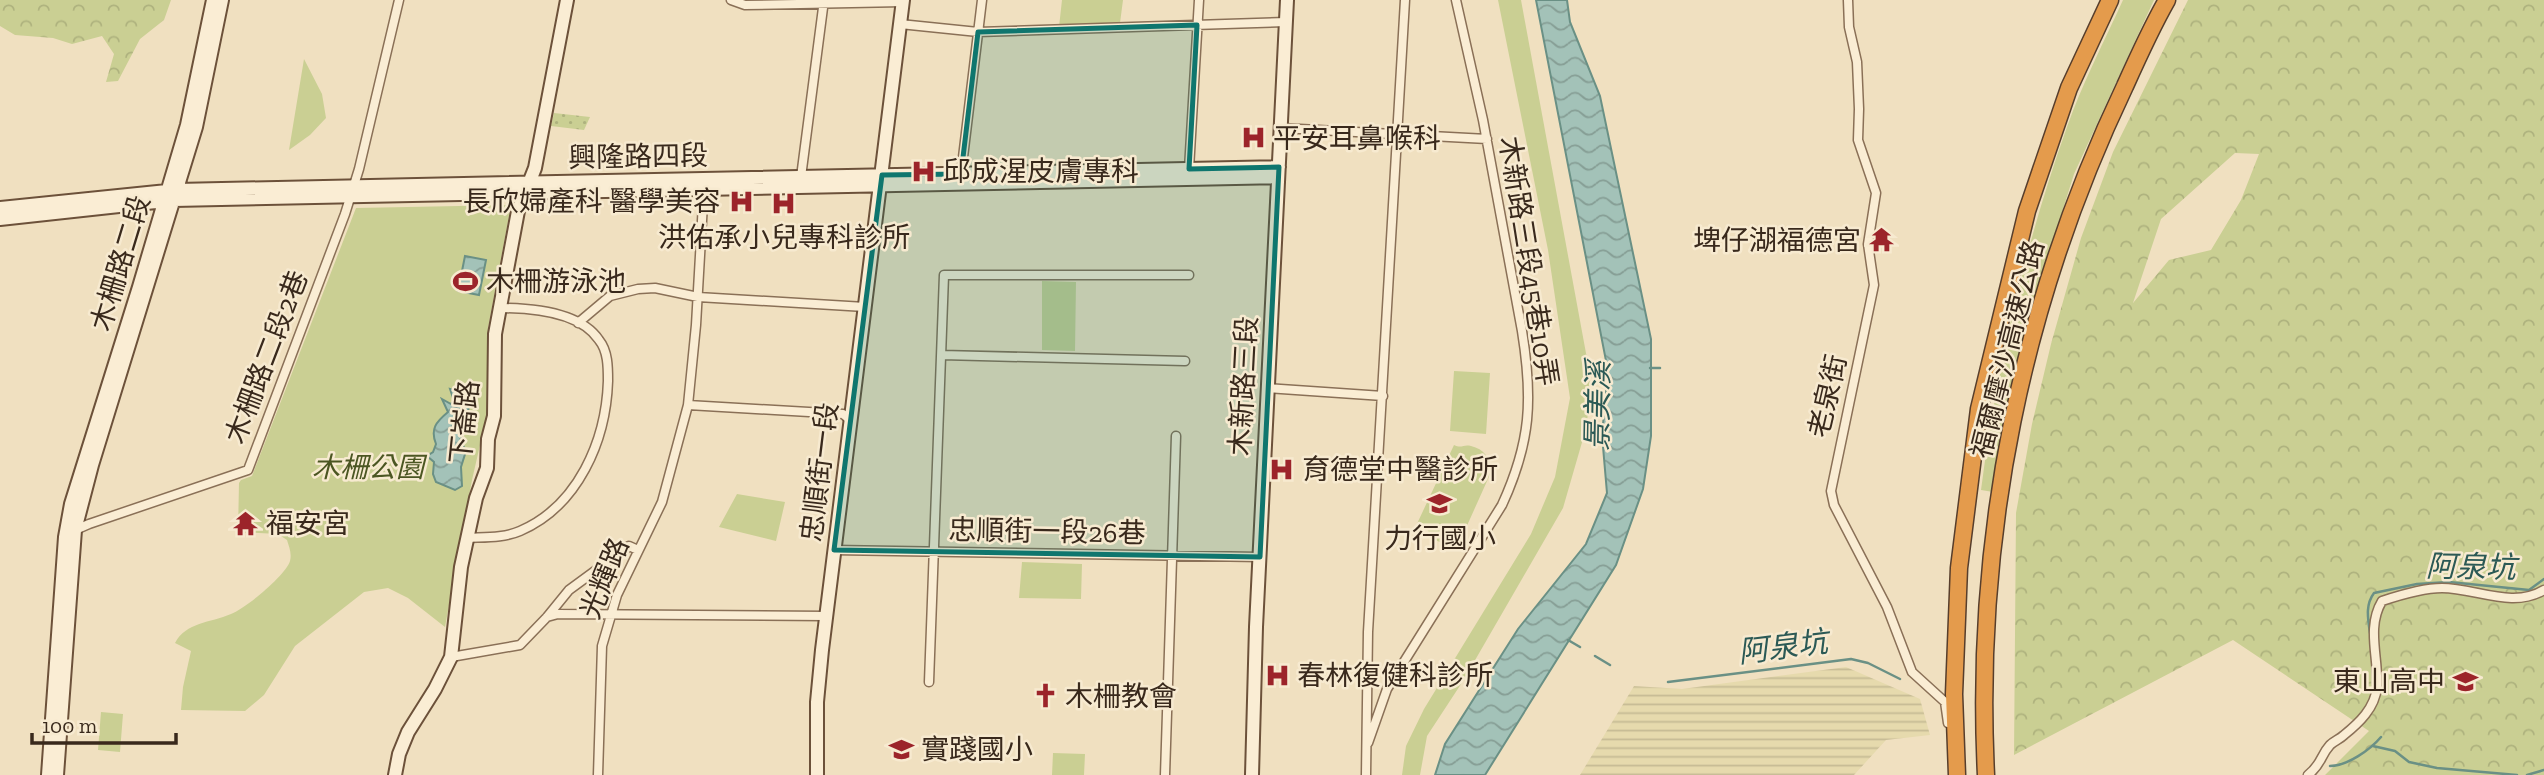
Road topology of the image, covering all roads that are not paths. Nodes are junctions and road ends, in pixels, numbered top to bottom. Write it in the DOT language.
graph roads {
  1 [pos="213,0"];
  2 [pos="222,0"];
  3 [pos="399,0"];
  4 [pos="568,0"];
  5 [pos="731,0"];
  6 [pos="982,0"];
  7 [pos="1199,0"];
  8 [pos="1287,0"];
  9 [pos="1405,0"];
  10 [pos="1456,0"];
  11 [pos="1847,0"];
  12 [pos="2110,0"];
  13 [pos="2167,0"];
  14 [pos="903,1"];
  15 [pos="824,2"];
  16 [pos="1286,22"];
  17 [pos="900,24"];
  18 [pos="1197,25"];
  19 [pos="978,32"];
  20 [pos="1281,128"];
  21 [pos="1398,134"];
  22 [pos="1487,139"];
  23 [pos="1189,169"];
  24 [pos="1279,172"];
  25 [pos="961,174"];
  26 [pos="802,177"];
  27 [pos="881,181"];
  28 [pos="704,184"];
  29 [pos="812,187"];
  30 [pos="527,188"];
  31 [pos="352,191"];
  32 [pos="170,196"];
  33 [pos="0,208"];
  34 [pos="0,219"];
  35 [pos="1189,275"];
  36 [pos="698,297"];
  37 [pos="865,307"];
  38 [pos="500,308"];
  39 [pos="578,323"];
  40 [pos="942,355"];
  41 [pos="1185,361"];
  42 [pos="1268,388"];
  43 [pos="1383,396"];
  44 [pos="688,405"];
  45 [pos="850,420"];
  46 [pos="1176,436"];
  47 [pos="70,533"];
  48 [pos="467,538"];
  49 [pos="638,550"];
  50 [pos="834,550"];
  51 [pos="934,552"];
  52 [pos="1172,556"];
  53 [pos="1260,557"];
  54 [pos="2544,590"];
  55 [pos="611,614"];
  56 [pos="826,616"];
  57 [pos="547,617"];
  58 [pos="451,657"];
  59 [pos="929,682"];
  60 [pos="1367,746"];
  61 [pos="48,775"];
  62 [pos="57,775"];
  63 [pos="395,775"];
  64 [pos="597,775"];
  65 [pos="817,775"];
  66 [pos="1165,775"];
  67 [pos="1252,775"];
  68 [pos="1366,775"];
  69 [pos="1955,775"];
  70 [pos="1986,775"];
  71 [pos="2308,775"];
  1 -- 32 [label="main road, 木柵路二段"];
  2 -- 32 [label="main road, 木柵路二段"];
  3 -- 31 [label="street"];
  4 -- 30 [label="main road, 下崙路"];
  5 -- 15 [label="street"];
  6 -- 19 [label="street"];
  7 -- 18 [label="street"];
  8 -- 16 [label="main road, 木新路三段"];
  9 -- 21 [label="street"];
  10 -- 22 [label="street, 木新路三段45巷10弄"];
  11 -- 69 [label="street, 老泉街"];
  12 -- 69 [label="highway, 福爾摩沙高速公路"];
  13 -- 70 [label="highway, 福爾摩沙高速公路"];
  14 -- 15 [label="street"];
  14 -- 17 [label="main road, 忠順街一段"];
  15 -- 26 [label="street"];
  16 -- 18 [label="street"];
  16 -- 20 [label="main road, 木新路三段"];
  17 -- 19 [label="street"];
  17 -- 27 [label="main road, 忠順街一段"];
  18 -- 19 [label="street"];
  18 -- 23 [label="street"];
  19 -- 25 [label="street"];
  20 -- 21 [label="street"];
  20 -- 24 [label="main road, 木新路三段"];
  21 -- 22 [label="street"];
  21 -- 43 [label="street"];
  22 -- 60 [label="street, 木新路三段45巷10弄"];
  23 -- 24 [label="main road, 興隆路四段"];
  23 -- 25 [label="main road, 興隆路四段"];
  24 -- 27 [label="main road, 興隆路四段"];
  24 -- 42 [label="main road, 木新路三段"];
  25 -- 27 [label="main road, 興隆路四段"];
  26 -- 27 [label="main road, 興隆路四段"];
  26 -- 28 [label="main road, 興隆路四段"];
  26 -- 29 [label="street"];
  27 -- 29 [label="main road, 興隆路四段"];
  27 -- 37 [label="main road, 忠順街一段"];
  28 -- 29 [label="main road, 興隆路四段"];
  28 -- 30 [label="main road, 興隆路四段"];
  28 -- 36 [label="street, 光輝路"];
  30 -- 31 [label="main road, 興隆路四段"];
  30 -- 38 [label="main road, 下崙路"];
  31 -- 32 [label="main road, 興隆路四段"];
  31 -- 47 [label="street, 木柵路二段2巷"];
  32 -- 33 [label="main road, 興隆路四段"];
  32 -- 34 [label="main road, 興隆路四段"];
  32 -- 47 [label="main road, 木柵路二段"];
  35 -- 40 [label="street"];
  36 -- 37 [label="street"];
  36 -- 39 [label="street"];
  36 -- 44 [label="street, 光輝路"];
  37 -- 45 [label="main road, 忠順街一段"];
  38 -- 39 [label="street"];
  38 -- 48 [label="main road, 下崙路"];
  39 -- 48 [label="street"];
  40 -- 41 [label="street"];
  40 -- 51 [label="street"];
  42 -- 43 [label="street"];
  42 -- 53 [label="main road, 木新路三段"];
  43 -- 60 [label="street"];
  44 -- 45 [label="street"];
  44 -- 49 [label="street, 光輝路"];
  45 -- 50 [label="main road, 忠順街一段"];
  46 -- 52 [label="street"];
  47 -- 61 [label="main road"];
  47 -- 62 [label="main road"];
  48 -- 58 [label="main road, 下崙路"];
  49 -- 55 [label="street, 光輝路"];
  49 -- 57 [label="street"];
  50 -- 51 [label="street, 忠順街一段26巷"];
  50 -- 56 [label="main road, 忠順街一段"];
  51 -- 52 [label="street, 忠順街一段26巷"];
  51 -- 59 [label="street"];
  52 -- 53 [label="street, 忠順街一段26巷"];
  52 -- 66 [label="street"];
  53 -- 67 [label="main road, 木新路三段"];
  54 -- 71 [label="street"];
  55 -- 56 [label="street"];
  55 -- 57 [label="street"];
  55 -- 64 [label="street, 光輝路"];
  56 -- 65 [label="main road, 忠順街一段"];
  57 -- 58 [label="street"];
  58 -- 63 [label="main road, 下崙路"];
  60 -- 68 [label="street"];
}
